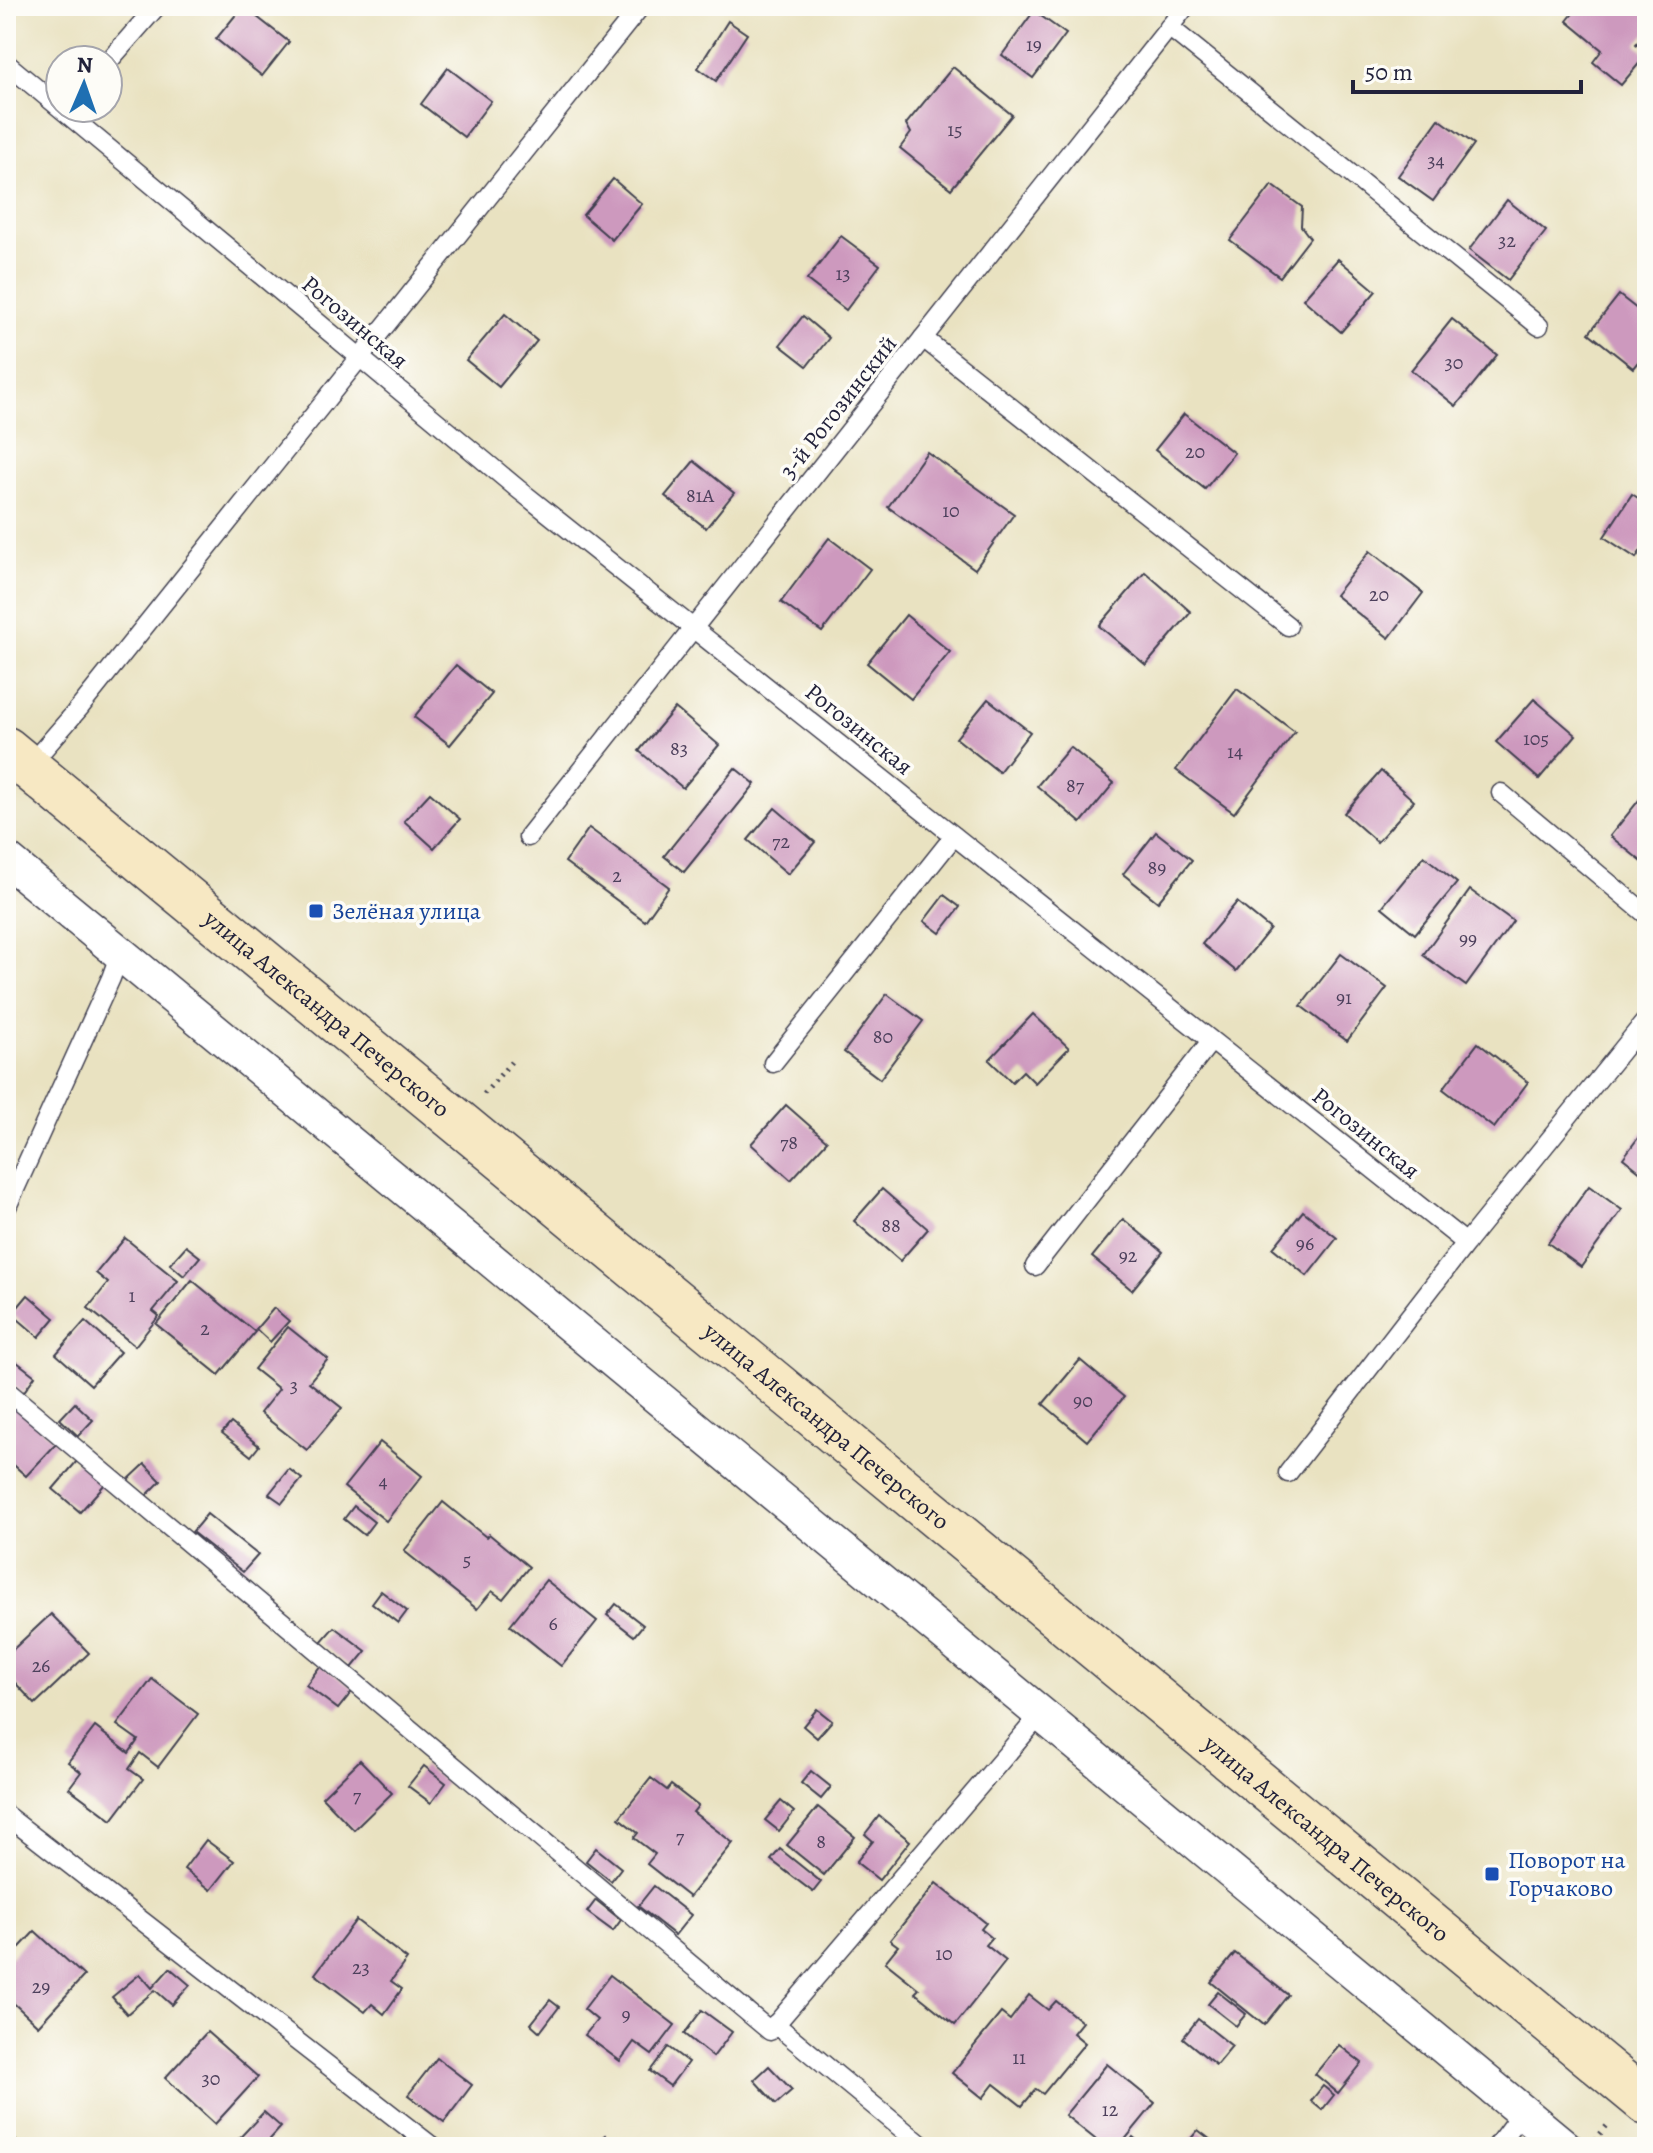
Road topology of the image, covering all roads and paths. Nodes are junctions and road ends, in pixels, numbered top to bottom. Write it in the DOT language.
graph roads {
  1 [pos="157,6"];
  2 [pos="641,6"];
  3 [pos="1186,6"];
  4 [pos="1169,27"];
  5 [pos="124,44"];
  6 [pos="6,63"];
  7 [pos="44,92"];
  8 [pos="84,124"];
  9 [pos="1539,326"];
  10 [pos="923,338"];
  11 [pos="361,358"];
  12 [pos="1288,626"];
  13 [pos="694,628"];
  14 [pos="17,758"];
  15 [pos="1501,793"];
  16 [pos="954,836"];
  17 [pos="528,837"];
  18 [pos="6,859"];
  19 [pos="1647,915"];
  20 [pos="120,953"];
  21 [pos="1647,1019"];
  22 [pos="1211,1041"];
  23 [pos="511,1062"];
  24 [pos="773,1063"];
  25 [pos="484,1094"];
  26 [pos="6,1209"];
  27 [pos="1466,1243"];
  28 [pos="1035,1266"];
  29 [pos="6,1390"];
  30 [pos="1288,1473"];
  31 [pos="1041,1714"];
  32 [pos="6,1815"];
  33 [pos="775,2024"];
  34 [pos="1522,2112"];
  35 [pos="1628,2112"];
  36 [pos="433,2147"];
  37 [pos="924,2147"];
  38 [pos="1496,2147"];
  39 [pos="1565,2147"];
  40 [pos="1590,2147"];
  1 -- 5 [label="lane"];
  2 -- 11 [label="lane"];
  3 -- 4 [label="lane, 3-й Рогозинский"];
  4 -- 9 [label="lane"];
  4 -- 10 [label="lane, 3-й Рогозинский"];
  6 -- 7 [label="lane, Рогозинская"];
  8 -- 11 [label="lane, Рогозинская"];
  10 -- 12 [label="lane"];
  10 -- 13 [label="lane, 3-й Рогозинский"];
  11 -- 13 [label="lane, Рогозинская"];
  11 -- 14 [label="lane"];
  13 -- 16 [label="lane, Рогозинская"];
  13 -- 17 [label="lane, 3-й Рогозинский"];
  14 -- 35 [label="main road, улица Александра Печерского"];
  15 -- 19 [label="lane"];
  16 -- 22 [label="lane, Рогозинская"];
  16 -- 24 [label="lane"];
  18 -- 20 [label="street"];
  20 -- 26 [label="lane"];
  20 -- 31 [label="street"];
  21 -- 27 [label="lane"];
  22 -- 27 [label="lane, Рогозинская"];
  22 -- 28 [label="lane"];
  23 -- 25 [label="path"];
  27 -- 30 [label="lane"];
  29 -- 33 [label="lane"];
  31 -- 33 [label="lane"];
  31 -- 34 [label="street"];
  32 -- 36 [label="lane"];
  33 -- 37 [label="lane"];
  34 -- 38 [label="lane"];
  34 -- 39 [label="street"];
  35 -- 40 [label="path"];
}
